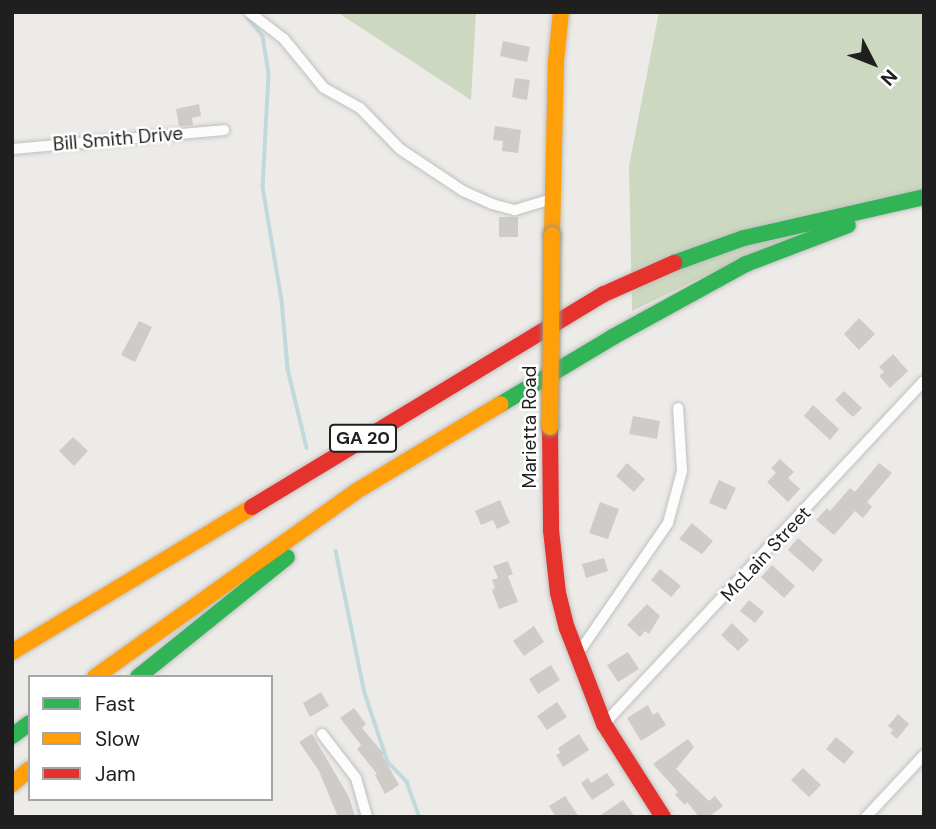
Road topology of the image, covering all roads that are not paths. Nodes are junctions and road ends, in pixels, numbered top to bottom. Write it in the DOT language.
graph roads {
  1 [pos="249,12"];
  2 [pos="561,12"];
  3 [pos="225,130"];
  4 [pos="12,149"];
  5 [pos="924,197"];
  6 [pos="555,198"];
  7 [pos="924,203"];
  8 [pos="924,380"];
  9 [pos="516,397"];
  10 [pos="678,408"];
  11 [pos="12,652"];
  12 [pos="577,655"];
  13 [pos="98,675"];
  14 [pos="140,675"];
  15 [pos="28,724"];
  16 [pos="604,724"];
  17 [pos="322,734"];
  18 [pos="12,736"];
  19 [pos="924,755"];
  20 [pos="28,771"];
  21 [pos="12,783"];
  22 [pos="367,817"];
  23 [pos="663,817"];
  24 [pos="866,817"];
  1 -- 6 [label="street"];
  2 -- 6 [label="main road, Marietta Road"];
  3 -- 4 [label="street, Bill Smith Drive"];
  5 -- 11 [label="main road, GA 20"];
  6 -- 12 [label="main road, Marietta Road, bridge"];
  7 -- 9 [label="main road, GA 20"];
  8 -- 16 [label="street, McLain Street"];
  9 -- 13 [label="main road"];
  9 -- 14 [label="main road, GA 20"];
  10 -- 12 [label="street"];
  12 -- 16 [label="main road, Marietta Road"];
  15 -- 18 [label="main road"];
  16 -- 23 [label="main road, Marietta Road"];
  17 -- 22 [label="street"];
  19 -- 24 [label="street"];
  20 -- 21 [label="main road"];
}
